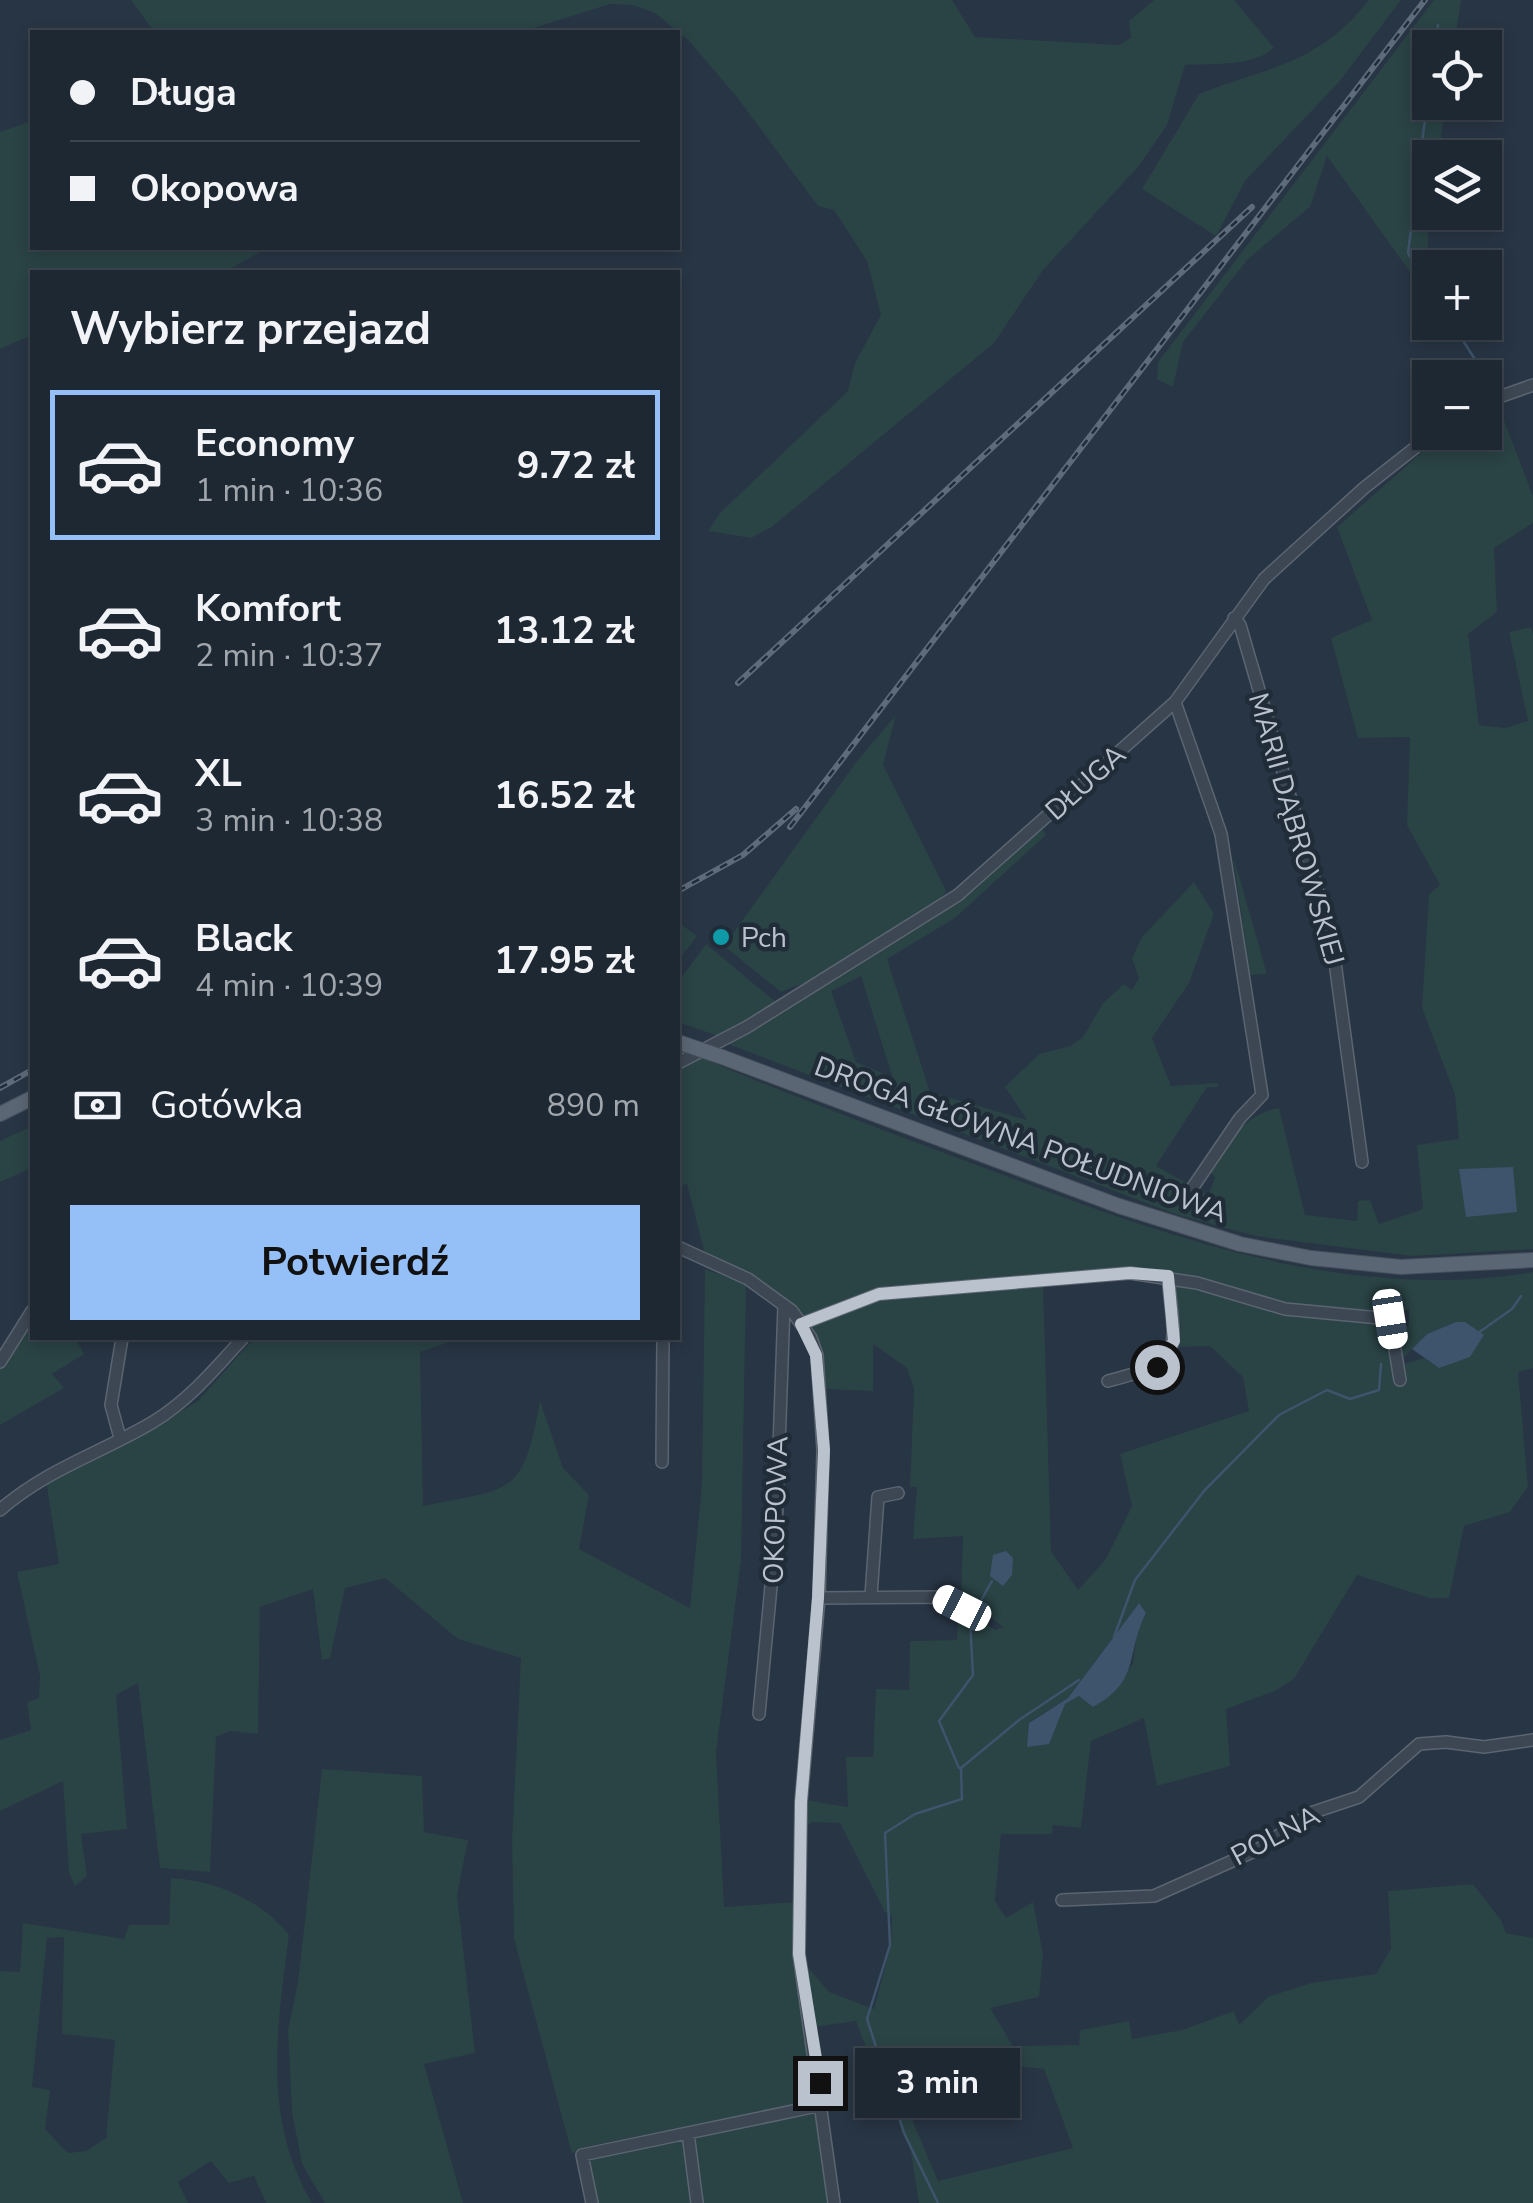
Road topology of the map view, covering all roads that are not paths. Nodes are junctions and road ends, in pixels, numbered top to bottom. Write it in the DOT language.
graph roads {
  1 [pos="1533,384"];
  2 [pos="1502,396"];
  3 [pos="1412,450"];
  4 [pos="1234,618"];
  5 [pos="1175,702"];
  6 [pos="680,1043"];
  7 [pos="680,1062"];
  8 [pos="30,1099"];
  9 [pos="0,1114"];
  10 [pos="1362,1162"];
  11 [pos="1193,1186"];
  12 [pos="680,1248"];
  13 [pos="1533,1260"];
  14 [pos="1168,1276"];
  15 [pos="784,1305"];
  16 [pos="30,1314"];
  17 [pos="801,1324"];
  18 [pos="122,1340"];
  19 [pos="241,1340"];
  20 [pos="663,1340"];
  21 [pos="0,1362"];
  22 [pos="1400,1380"];
  23 [pos="1108,1381"];
  24 [pos="120,1438"];
  25 [pos="662,1462"];
  26 [pos="898,1493"];
  27 [pos="0,1510"];
  28 [pos="871,1596"];
  29 [pos="818,1598"];
  30 [pos="967,1614"];
  31 [pos="758,1714"];
  32 [pos="1533,1740"];
  33 [pos="1062,1900"];
  34 [pos="822,2104"];
  35 [pos="688,2133"];
  36 [pos="592,2203"];
  37 [pos="697,2203"];
  38 [pos="834,2203"];
  1 -- 2 [label="street"];
  3 -- 4 [label="street, DŁUGA"];
  4 -- 5 [label="street, DŁUGA"];
  4 -- 10 [label="street, MARII DĄBROWSKIEJ"];
  5 -- 7 [label="street, DŁUGA"];
  5 -- 11 [label="street"];
  6 -- 13 [label="main road, DROGA GŁÓWNA POŁUDNIOWA, bridge"];
  8 -- 9 [label="main road"];
  12 -- 15 [label="street, OKOPOWA"];
  14 -- 17 [label="street"];
  14 -- 22 [label="street"];
  14 -- 23 [label="street"];
  15 -- 17 [label="street, OKOPOWA"];
  15 -- 31 [label="street, OKOPOWA"];
  16 -- 21 [label="street"];
  17 -- 29 [label="street, OKOPOWA"];
  18 -- 24 [label="street"];
  19 -- 24 [label="street"];
  20 -- 25 [label="street"];
  24 -- 27 [label="street"];
  26 -- 28 [label="street"];
  28 -- 29 [label="street"];
  28 -- 30 [label="street"];
  29 -- 34 [label="street, OKOPOWA"];
  32 -- 33 [label="street, POLNA"];
  34 -- 35 [label="street"];
  34 -- 38 [label="street, OKOPOWA"];
  35 -- 36 [label="street"];
  35 -- 37 [label="street"];
}
